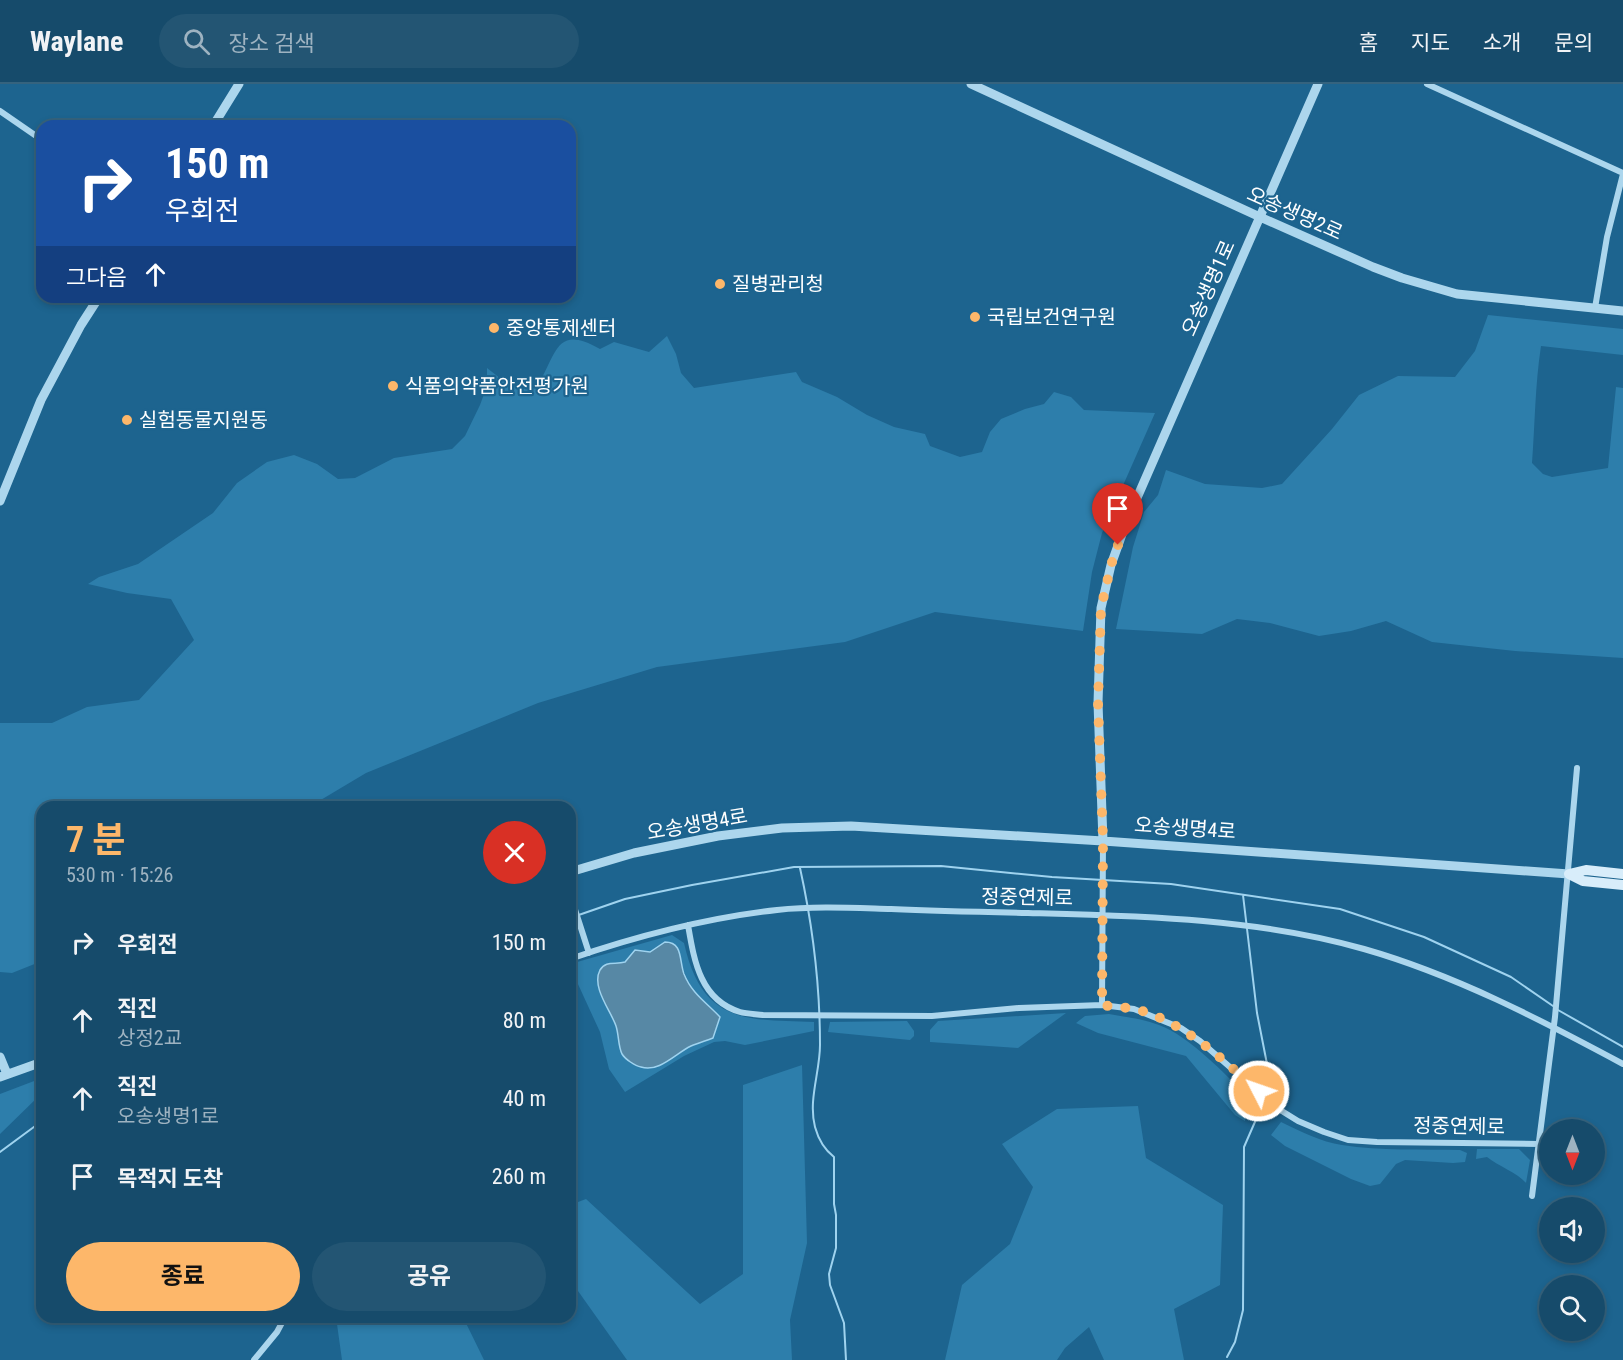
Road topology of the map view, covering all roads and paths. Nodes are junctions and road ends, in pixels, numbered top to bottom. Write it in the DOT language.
graph roads {
  1 [pos="238,84"];
  2 [pos="971,84"];
  3 [pos="1318,84"];
  4 [pos="1427,84"];
  5 [pos="0,111"];
  6 [pos="217,120"];
  7 [pos="36,136"];
  8 [pos="1623,173"];
  9 [pos="1260,217"];
  10 [pos="95,303"];
  11 [pos="1595,308"];
  12 [pos="1623,311"];
  13 [pos="0,501"];
  14 [pos="1133,507"];
  15 [pos="1125,526"];
  16 [pos="1577,768"];
  17 [pos="1103,840"];
  18 [pos="576,870"];
  19 [pos="1569,874"];
  20 [pos="1623,874"];
  21 [pos="1623,885"];
  22 [pos="1102,911"];
  23 [pos="576,913"];
  24 [pos="688,925"];
  25 [pos="588,950"];
  26 [pos="576,956"];
  27 [pos="1102,1005"];
  28 [pos="1554,1027"];
  29 [pos="0,1057"];
  30 [pos="36,1064"];
  31 [pos="1623,1064"];
  32 [pos="3,1076"];
  33 [pos="1542,1119"];
  34 [pos="1539,1144"];
  35 [pos="1532,1196"];
  36 [pos="282,1323"];
  37 [pos="254,1360"];
  1 -- 6 [label="street"];
  2 -- 9 [label="street, 오송생명2로"];
  3 -- 9 [label="street, 오송생명1로"];
  4 -- 8 [label="street"];
  5 -- 7 [label="street"];
  8 -- 11 [label="street"];
  9 -- 11 [label="street, 오송생명2로"];
  9 -- 14 [label="street, 오송생명1로"];
  10 -- 13 [label="street"];
  11 -- 12 [label="street, 오송생명2로"];
  15 -- 17 [label="street"];
  16 -- 19 [label="street"];
  17 -- 18 [label="street, 오송생명4로"];
  17 -- 19 [label="street, 오송생명4로"];
  17 -- 22 [label="street"];
  19 -- 20 [label="main road"];
  19 -- 21 [label="main road"];
  19 -- 28 [label="street"];
  22 -- 24 [label="street, 정중연제로"];
  22 -- 27 [label="street"];
  22 -- 28 [label="street, 정중연제로"];
  23 -- 25 [label="street"];
  24 -- 25 [label="street"];
  24 -- 27 [label="street"];
  25 -- 26 [label="street"];
  27 -- 34 [label="street, 정중연제로"];
  28 -- 31 [label="street"];
  28 -- 33 [label="street"];
  29 -- 32 [label="street"];
  30 -- 32 [label="street"];
  34 -- 35 [label="street"];
  36 -- 37 [label="street"];
}
